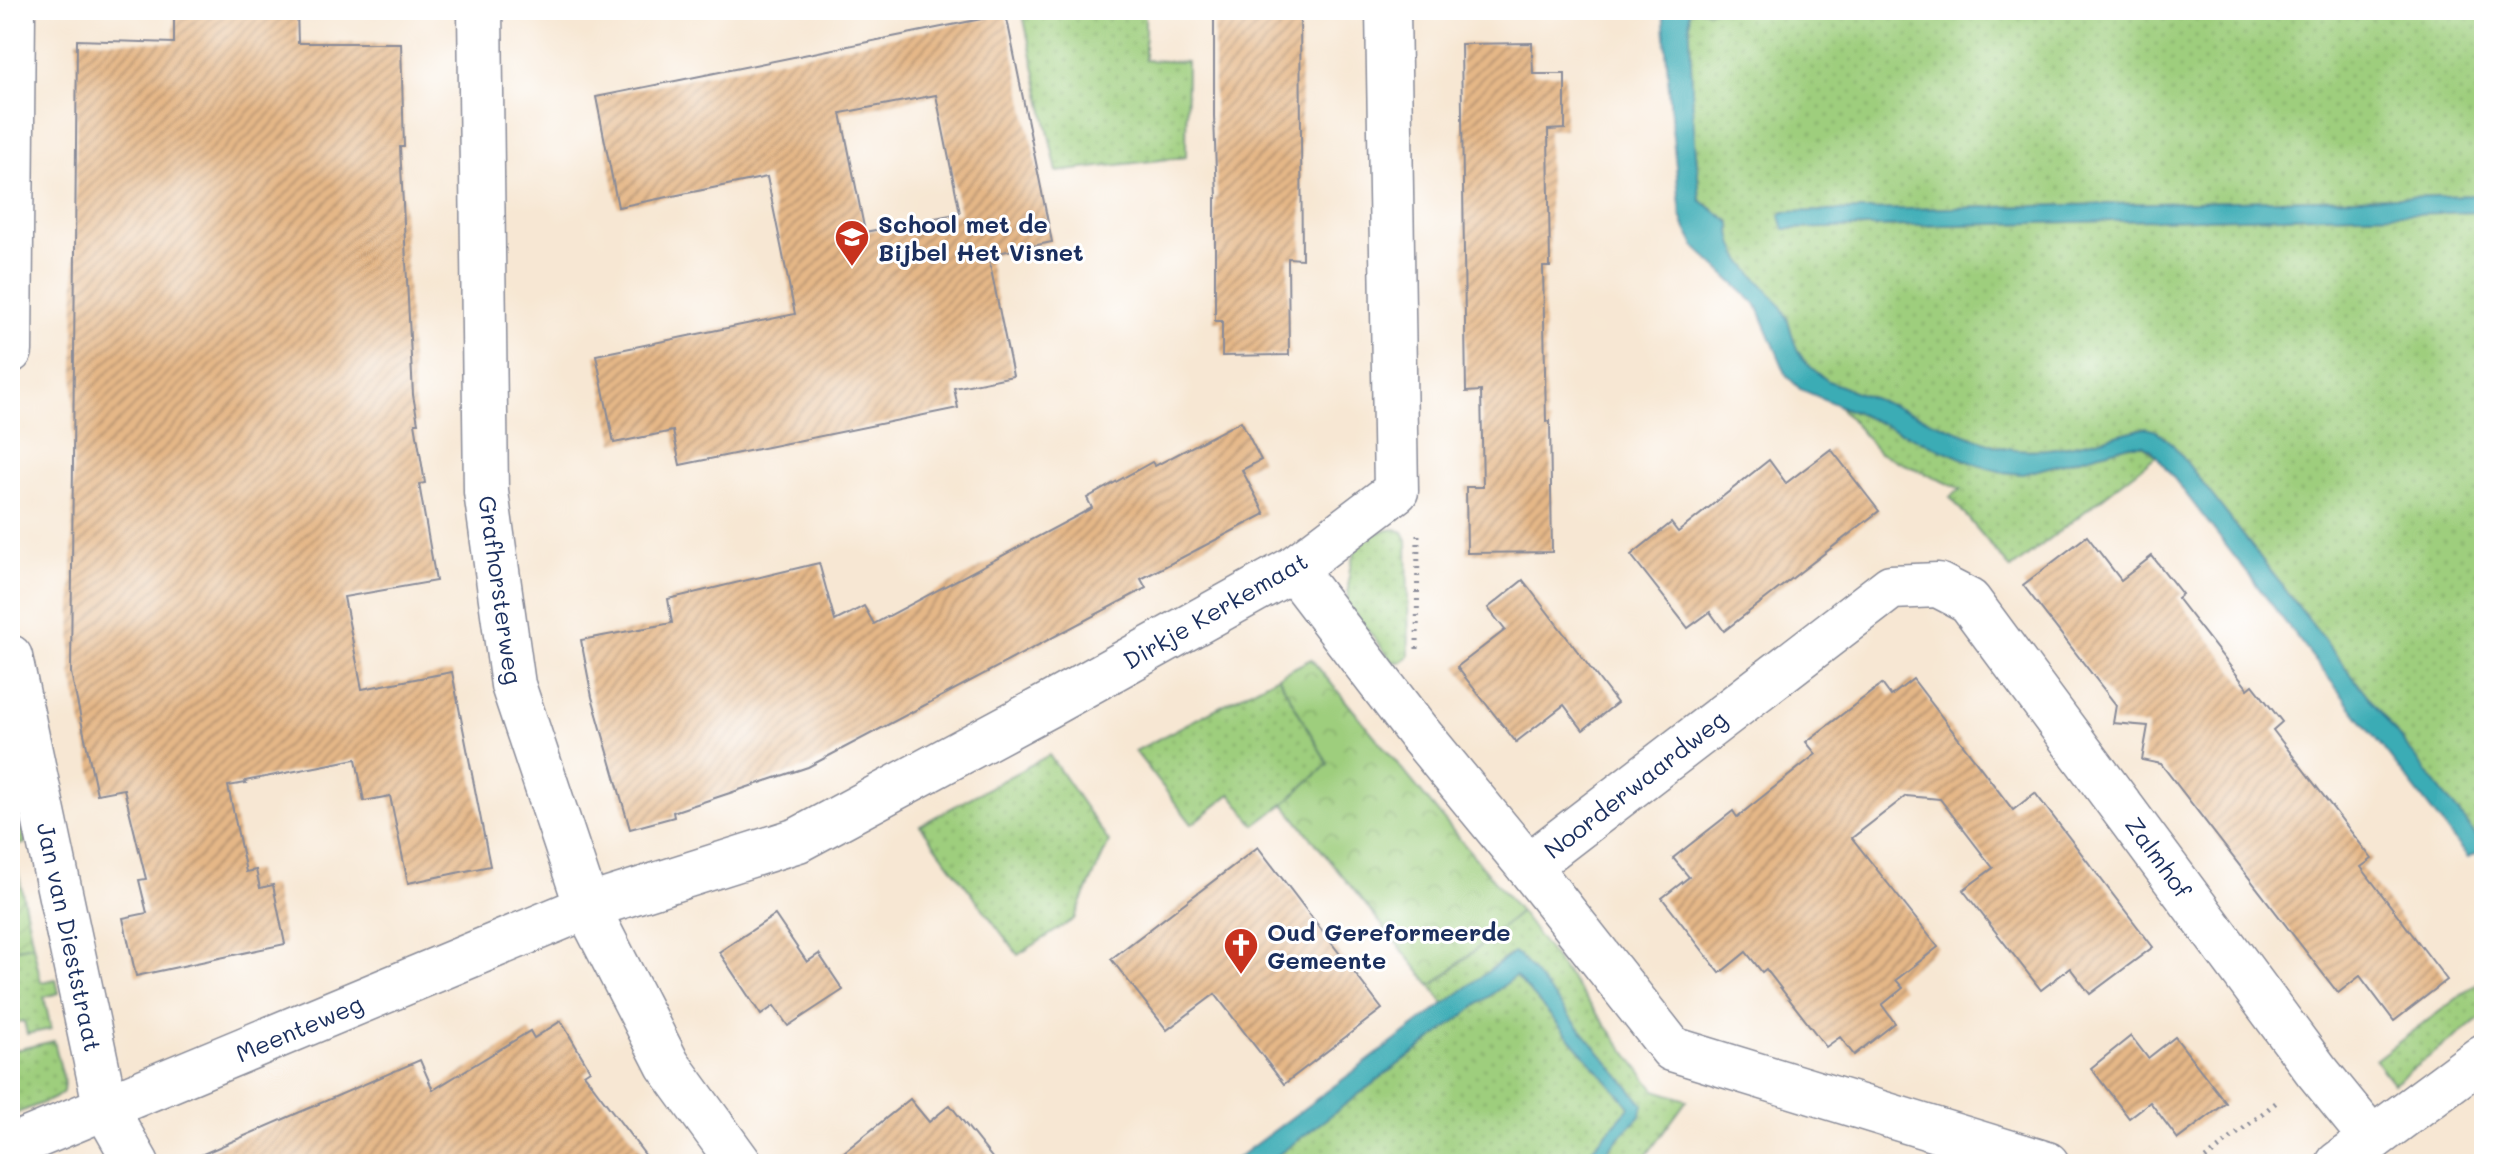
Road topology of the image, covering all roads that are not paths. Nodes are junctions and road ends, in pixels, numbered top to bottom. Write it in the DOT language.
graph roads {
  1 [pos="13,10"];
  2 [pos="480,10"];
  3 [pos="1388,10"];
  4 [pos="10,351"];
  5 [pos="1293,569"];
  6 [pos="1938,585"];
  7 [pos="10,657"];
  8 [pos="1528,866"];
  9 [pos="587,907"];
  10 [pos="2484,1056"];
  11 [pos="106,1109"];
  12 [pos="10,1147"];
  13 [pos="2355,1152"];
  14 [pos="137,1164"];
  15 [pos="740,1164"];
  16 [pos="2047,1164"];
  1 -- 4 [label="street"];
  2 -- 9 [label="street, Grafhorsterweg"];
  3 -- 5 [label="street, Dirkje Kerkemaat"];
  5 -- 8 [label="street, Noorderwaardweg"];
  5 -- 9 [label="street, Dirkje Kerkemaat"];
  6 -- 8 [label="street, Noorderwaardweg"];
  6 -- 13 [label="street, Zalmhof"];
  7 -- 11 [label="street, Jan van Dieststraat"];
  8 -- 16 [label="street"];
  9 -- 11 [label="street, Meenteweg"];
  9 -- 15 [label="street, Grafhorsterweg"];
  10 -- 13 [label="street, Zalmhof"];
  11 -- 12 [label="street, Meenteweg"];
  11 -- 14 [label="street, Jan van Dieststraat"];
}
